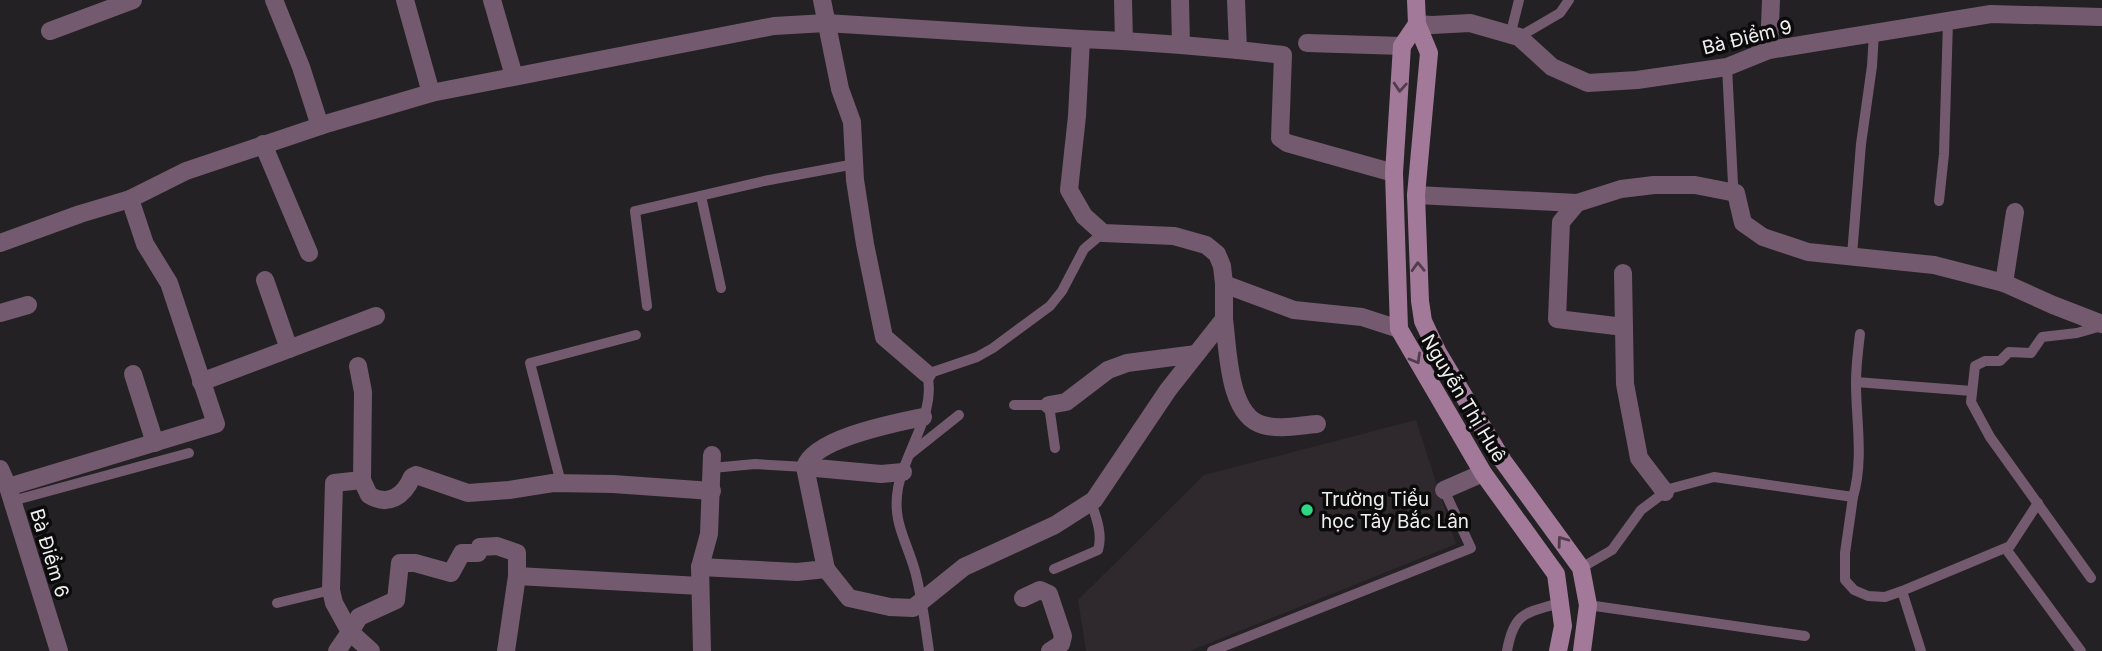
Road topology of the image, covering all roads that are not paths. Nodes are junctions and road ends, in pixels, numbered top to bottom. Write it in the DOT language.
graph roads {
  1 [pos="133,0"];
  2 [pos="274,0"];
  3 [pos="405,0"];
  4 [pos="495,0"];
  5 [pos="822,0"];
  6 [pos="1123,0"];
  7 [pos="1180,0"];
  8 [pos="1236,0"];
  9 [pos="1416,0"];
  10 [pos="1520,0"];
  11 [pos="1569,0"];
  12 [pos="1771,0"];
  13 [pos="1991,7"];
  14 [pos="2102,17"];
  15 [pos="1948,21"];
  16 [pos="826,23"];
  17 [pos="1417,24"];
  18 [pos="50,31"];
  19 [pos="1874,33"];
  20 [pos="1515,37"];
  21 [pos="1081,39"];
  22 [pos="1124,41"];
  23 [pos="1307,43"];
  24 [pos="1181,45"];
  25 [pos="1402,46"];
  26 [pos="1238,50"];
  27 [pos="1769,50"];
  28 [pos="1727,67"];
  29 [pos="514,76"];
  30 [pos="431,93"];
  31 [pos="320,126"];
  32 [pos="263,144"];
  33 [pos="855,164"];
  34 [pos="1394,173"];
  35 [pos="1736,193"];
  36 [pos="1416,195"];
  37 [pos="701,196"];
  38 [pos="130,200"];
  39 [pos="1939,201"];
  40 [pos="1577,203"];
  41 [pos="2015,212"];
  42 [pos="1102,233"];
  43 [pos="0,243"];
  44 [pos="309,253"];
  45 [pos="1852,255"];
  46 [pos="1623,272"];
  47 [pos="265,280"];
  48 [pos="2004,283"];
  49 [pos="1224,284"];
  50 [pos="722,288"];
  51 [pos="28,305"];
  52 [pos="648,306"];
  53 [pos="0,313"];
  54 [pos="376,316"];
  55 [pos="1224,320"];
  56 [pos="2102,325"];
  57 [pos="1624,327"];
  58 [pos="1399,328"];
  59 [pos="1860,334"];
  60 [pos="636,335"];
  61 [pos="289,349"];
  62 [pos="1196,354"];
  63 [pos="358,366"];
  64 [pos="133,374"];
  65 [pos="927,374"];
  66 [pos="201,382"];
  67 [pos="1856,382"];
  68 [pos="1972,391"];
  69 [pos="1014,405"];
  70 [pos="1049,405"];
  71 [pos="959,415"];
  72 [pos="923,416"];
  73 [pos="1317,424"];
  74 [pos="155,443"];
  75 [pos="1055,448"];
  76 [pos="189,453"];
  77 [pos="910,454"];
  78 [pos="1503,461"];
  79 [pos="712,462"];
  80 [pos="805,467"];
  81 [pos="0,468"];
  82 [pos="903,472"];
  83 [pos="1483,473"];
  84 [pos="362,480"];
  85 [pos="561,483"];
  86 [pos="1444,490"];
  87 [pos="712,491"];
  88 [pos="1665,492"];
  89 [pos="10,494"];
  90 [pos="1853,497"];
  91 [pos="1091,502"];
  92 [pos="2038,503"];
  93 [pos="2006,548"];
  94 [pos="700,567"];
  95 [pos="1581,568"];
  96 [pos="826,569"];
  97 [pos="1054,569"];
  98 [pos="517,576"];
  99 [pos="2091,578"];
  100 [pos="700,586"];
  101 [pos="331,590"];
  102 [pos="1902,591"];
  103 [pos="1023,598"];
  104 [pos="922,602"];
  105 [pos="277,603"];
  106 [pos="1560,603"];
  107 [pos="1588,606"];
  108 [pos="350,632"];
  109 [pos="1805,636"];
  110 [pos="59,651"];
  111 [pos="337,651"];
  112 [pos="371,651"];
  113 [pos="506,651"];
  114 [pos="702,651"];
  115 [pos="929,651"];
  116 [pos="1050,651"];
  117 [pos="1212,651"];
  118 [pos="1507,651"];
  119 [pos="1558,651"];
  120 [pos="1582,651"];
  121 [pos="1921,651"];
  122 [pos="2081,651"];
  1 -- 18 [label="street"];
  2 -- 31 [label="street"];
  3 -- 30 [label="street"];
  4 -- 29 [label="street"];
  5 -- 16 [label="street"];
  6 -- 22 [label="street"];
  7 -- 24 [label="street"];
  8 -- 26 [label="street"];
  9 -- 17 [label="street, Nguyễn Thị Huê"];
  10 -- 20 [label="lane"];
  11 -- 20 [label="lane"];
  12 -- 27 [label="street"];
  13 -- 14 [label="street, Bà Điểm 9"];
  13 -- 15 [label="street, Bà Điểm 9"];
  15 -- 19 [label="street, Bà Điểm 9"];
  15 -- 39 [label="lane"];
  16 -- 21 [label="street"];
  16 -- 29 [label="street"];
  16 -- 33 [label="street"];
  17 -- 20 [label="street, Bà Điểm 9"];
  17 -- 25 [label="street"];
  17 -- 36 [label="street, Nguyễn Thị Huê"];
  19 -- 27 [label="street, Bà Điểm 9"];
  19 -- 45 [label="lane"];
  20 -- 28 [label="street, Bà Điểm 9"];
  21 -- 22 [label="street"];
  21 -- 42 [label="street"];
  22 -- 24 [label="street"];
  23 -- 25 [label="street"];
  24 -- 26 [label="street"];
  25 -- 34 [label="street, Nguyễn Thị Huê, one-way"];
  26 -- 34 [label="street"];
  27 -- 28 [label="street, Bà Điểm 9"];
  28 -- 35 [label="lane"];
  29 -- 30 [label="street"];
  30 -- 31 [label="street"];
  31 -- 32 [label="street"];
  32 -- 38 [label="street"];
  32 -- 44 [label="street"];
  33 -- 37 [label="lane"];
  33 -- 65 [label="street"];
  34 -- 58 [label="street, Nguyễn Thị Huê"];
  35 -- 40 [label="street"];
  35 -- 45 [label="street"];
  36 -- 40 [label="street"];
  78 -- 36 [label="street, Nguyễn Thị Huê, one-way"];
  37 -- 50 [label="lane"];
  37 -- 52 [label="lane"];
  38 -- 43 [label="street"];
  38 -- 66 [label="street"];
  40 -- 57 [label="street"];
  41 -- 48 [label="street"];
  42 -- 49 [label="street"];
  42 -- 65 [label="lane"];
  45 -- 48 [label="street"];
  46 -- 57 [label="street"];
  47 -- 61 [label="street"];
  48 -- 56 [label="street"];
  49 -- 55 [label="street"];
  49 -- 58 [label="street"];
  51 -- 53 [label="street"];
  54 -- 61 [label="street"];
  55 -- 62 [label="street"];
  55 -- 73 [label="street"];
  56 -- 68 [label="lane"];
  57 -- 88 [label="street"];
  58 -- 83 [label="street, Nguyễn Thị Huê, one-way"];
  59 -- 67 [label="lane"];
  60 -- 85 [label="lane"];
  61 -- 66 [label="street"];
  62 -- 70 [label="street"];
  62 -- 91 [label="street"];
  63 -- 84 [label="street"];
  64 -- 74 [label="street"];
  65 -- 72 [label="lane"];
  66 -- 74 [label="street"];
  67 -- 68 [label="lane"];
  67 -- 90 [label="lane"];
  68 -- 92 [label="lane"];
  69 -- 70 [label="lane"];
  70 -- 75 [label="lane"];
  71 -- 77 [label="lane"];
  72 -- 77 [label="lane"];
  72 -- 80 [label="street"];
  74 -- 89 [label="street"];
  76 -- 89 [label="lane"];
  77 -- 82 [label="lane"];
  78 -- 83 [label="street"];
  95 -- 78 [label="street, Nguyễn Thị Huê, one-way"];
  79 -- 80 [label="lane"];
  79 -- 87 [label="street"];
  80 -- 82 [label="street"];
  80 -- 96 [label="street"];
  81 -- 89 [label="street, Bà Điểm 6"];
  82 -- 104 [label="lane"];
  83 -- 86 [label="street"];
  83 -- 106 [label="street, Nguyễn Thị Huê"];
  84 -- 85 [label="street"];
  84 -- 101 [label="street"];
  85 -- 87 [label="street"];
  86 -- 117 [label="lane"];
  87 -- 94 [label="street"];
  88 -- 90 [label="lane"];
  88 -- 95 [label="lane"];
  89 -- 110 [label="street, Bà Điểm 6"];
  90 -- 102 [label="lane"];
  91 -- 97 [label="lane"];
  91 -- 104 [label="street"];
  92 -- 93 [label="lane"];
  92 -- 99 [label="lane"];
  93 -- 102 [label="lane"];
  93 -- 122 [label="lane"];
  94 -- 96 [label="street"];
  94 -- 100 [label="street"];
  95 -- 107 [label="street, Nguyễn Thị Huê"];
  96 -- 104 [label="street"];
  98 -- 100 [label="street"];
  98 -- 108 [label="street"];
  98 -- 113 [label="street"];
  100 -- 114 [label="street"];
  101 -- 105 [label="lane"];
  101 -- 108 [label="street"];
  102 -- 121 [label="lane"];
  103 -- 116 [label="street"];
  104 -- 115 [label="lane"];
  106 -- 118 [label="lane"];
  106 -- 119 [label="street, Nguyễn Thị Huê"];
  107 -- 109 [label="lane"];
  107 -- 120 [label="street, Nguyễn Thị Huê"];
  108 -- 111 [label="street"];
  108 -- 112 [label="street"];
}
